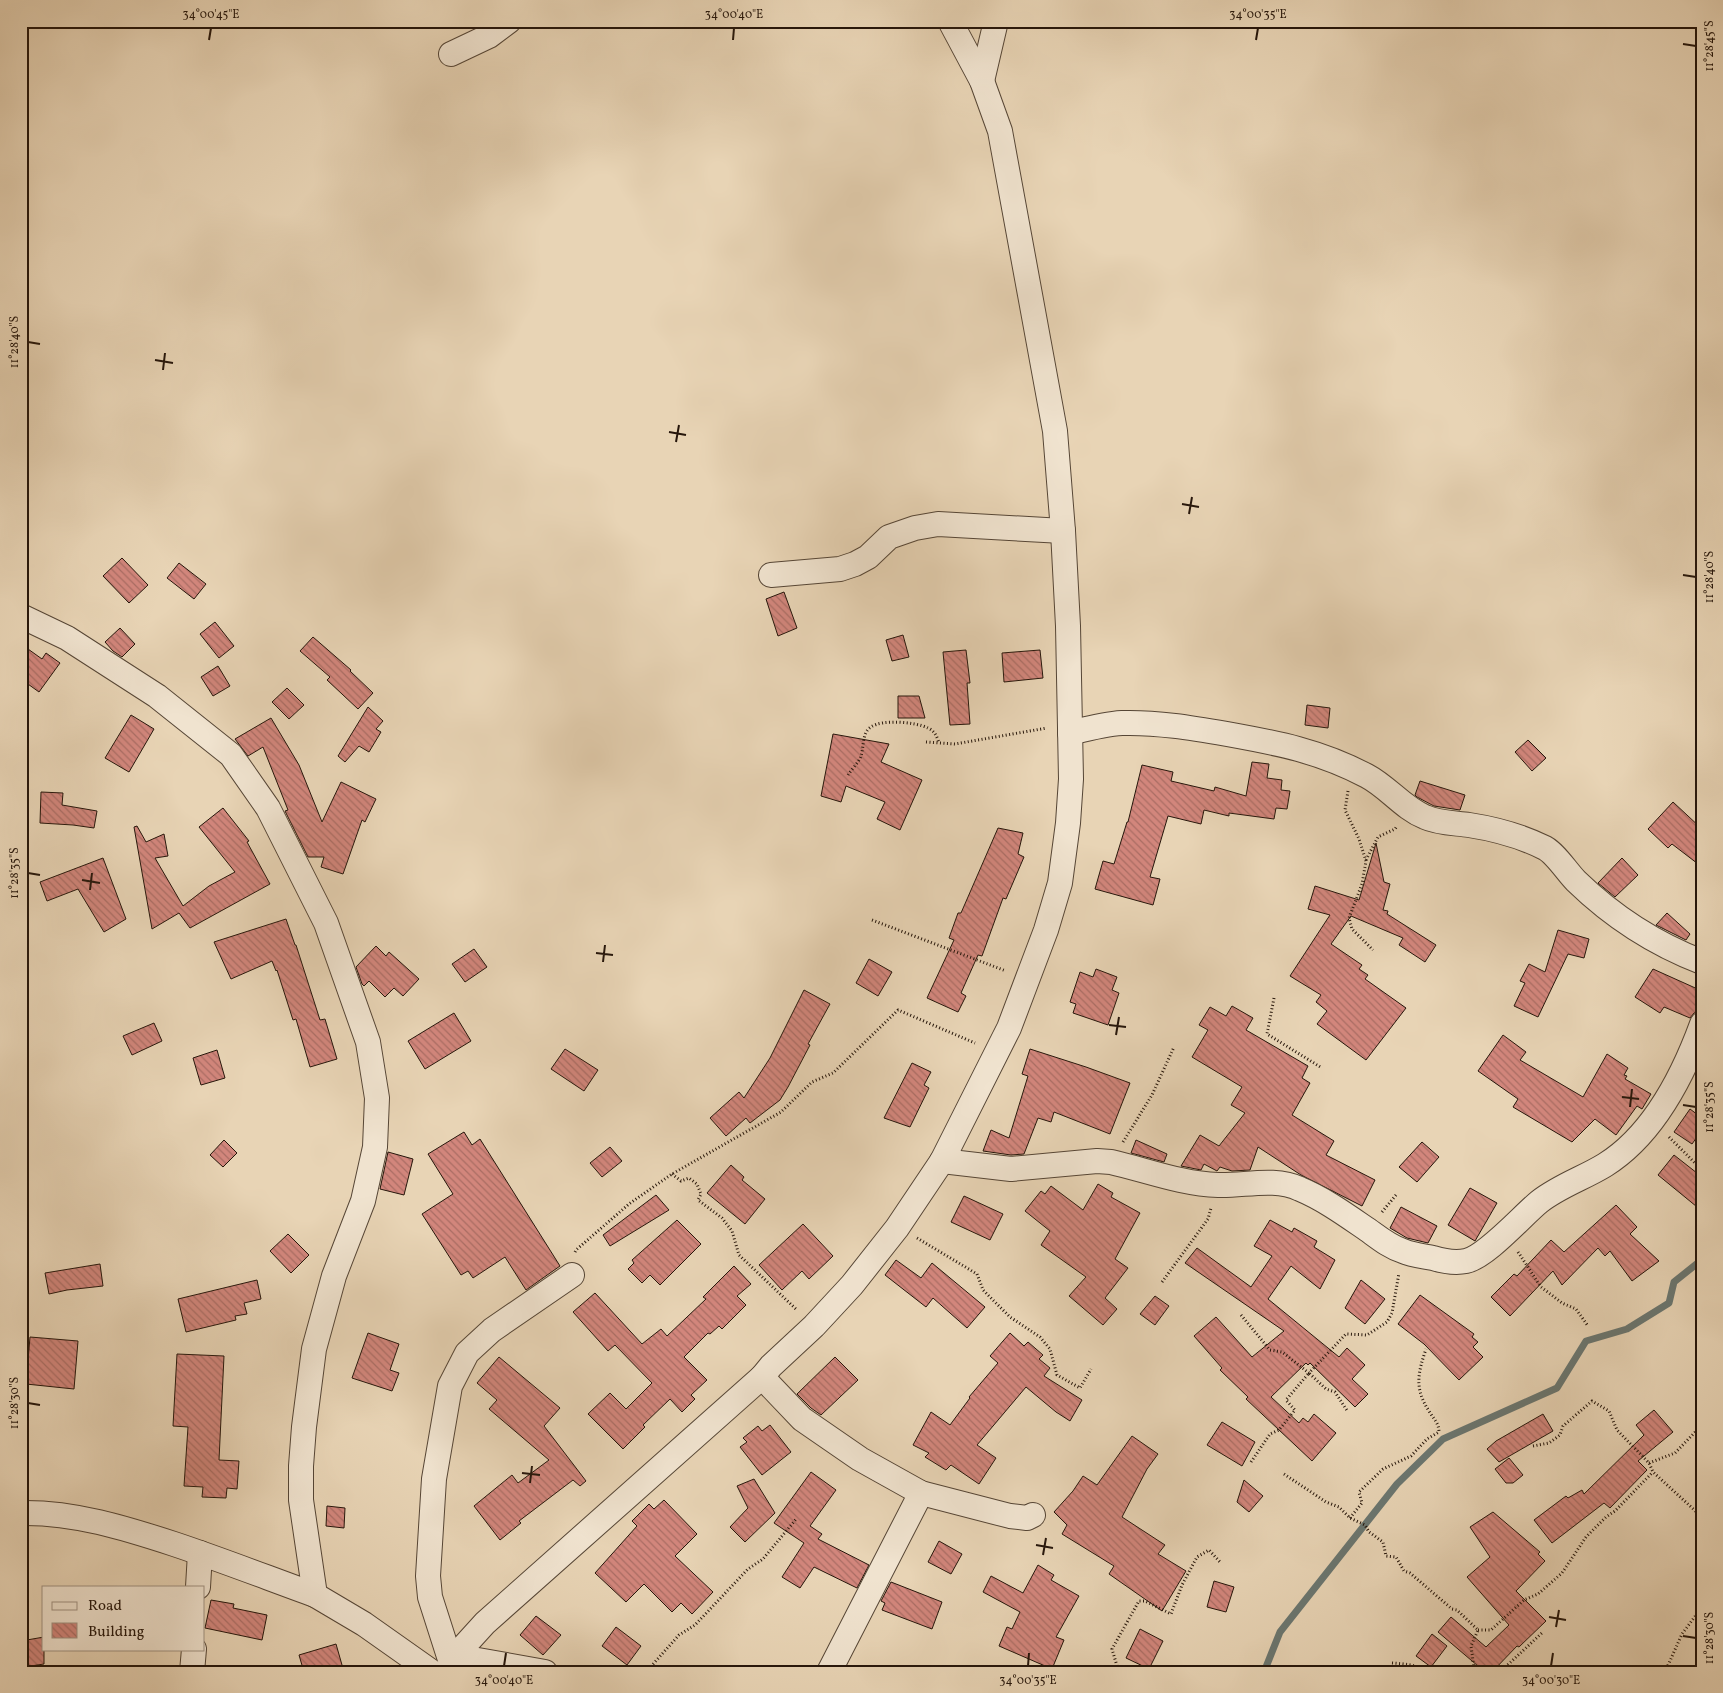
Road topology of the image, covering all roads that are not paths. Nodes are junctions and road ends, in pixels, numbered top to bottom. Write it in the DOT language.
graph roads {
  1 [pos="509,21"];
  2 [pos="950,21"];
  3 [pos="996,21"];
  4 [pos="451,54"];
  5 [pos="982,81"];
  6 [pos="1063,532"];
  7 [pos="771,575"];
  8 [pos="21,616"];
  9 [pos="1070,729"];
  10 [pos="1702,962"];
  11 [pos="1702,1024"];
  12 [pos="942,1161"];
  13 [pos="572,1275"];
  14 [pos="762,1377"];
  15 [pos="921,1493"];
  16 [pos="21,1513"];
  17 [pos="1033,1515"];
  18 [pos="200,1553"];
  19 [pos="198,1586"];
  20 [pos="315,1595"];
  21 [pos="194,1650"];
  22 [pos="454,1666"];
  23 [pos="192,1672"];
  24 [pos="432,1672"];
  25 [pos="545,1672"];
  26 [pos="829,1672"];
  1 -- 4 [label="street"];
  2 -- 5 [label="street"];
  3 -- 5 [label="street"];
  5 -- 6 [label="street"];
  6 -- 7 [label="street"];
  6 -- 9 [label="street"];
  8 -- 20 [label="street"];
  9 -- 10 [label="street"];
  9 -- 12 [label="street"];
  11 -- 12 [label="street"];
  12 -- 14 [label="street"];
  13 -- 22 [label="street"];
  14 -- 15 [label="street"];
  14 -- 22 [label="street"];
  15 -- 17 [label="street"];
  15 -- 26 [label="street"];
  16 -- 18 [label="street"];
  18 -- 19 [label="street"];
  18 -- 20 [label="street"];
  20 -- 24 [label="street"];
  21 -- 23 [label="street"];
  22 -- 25 [label="street"];
}
